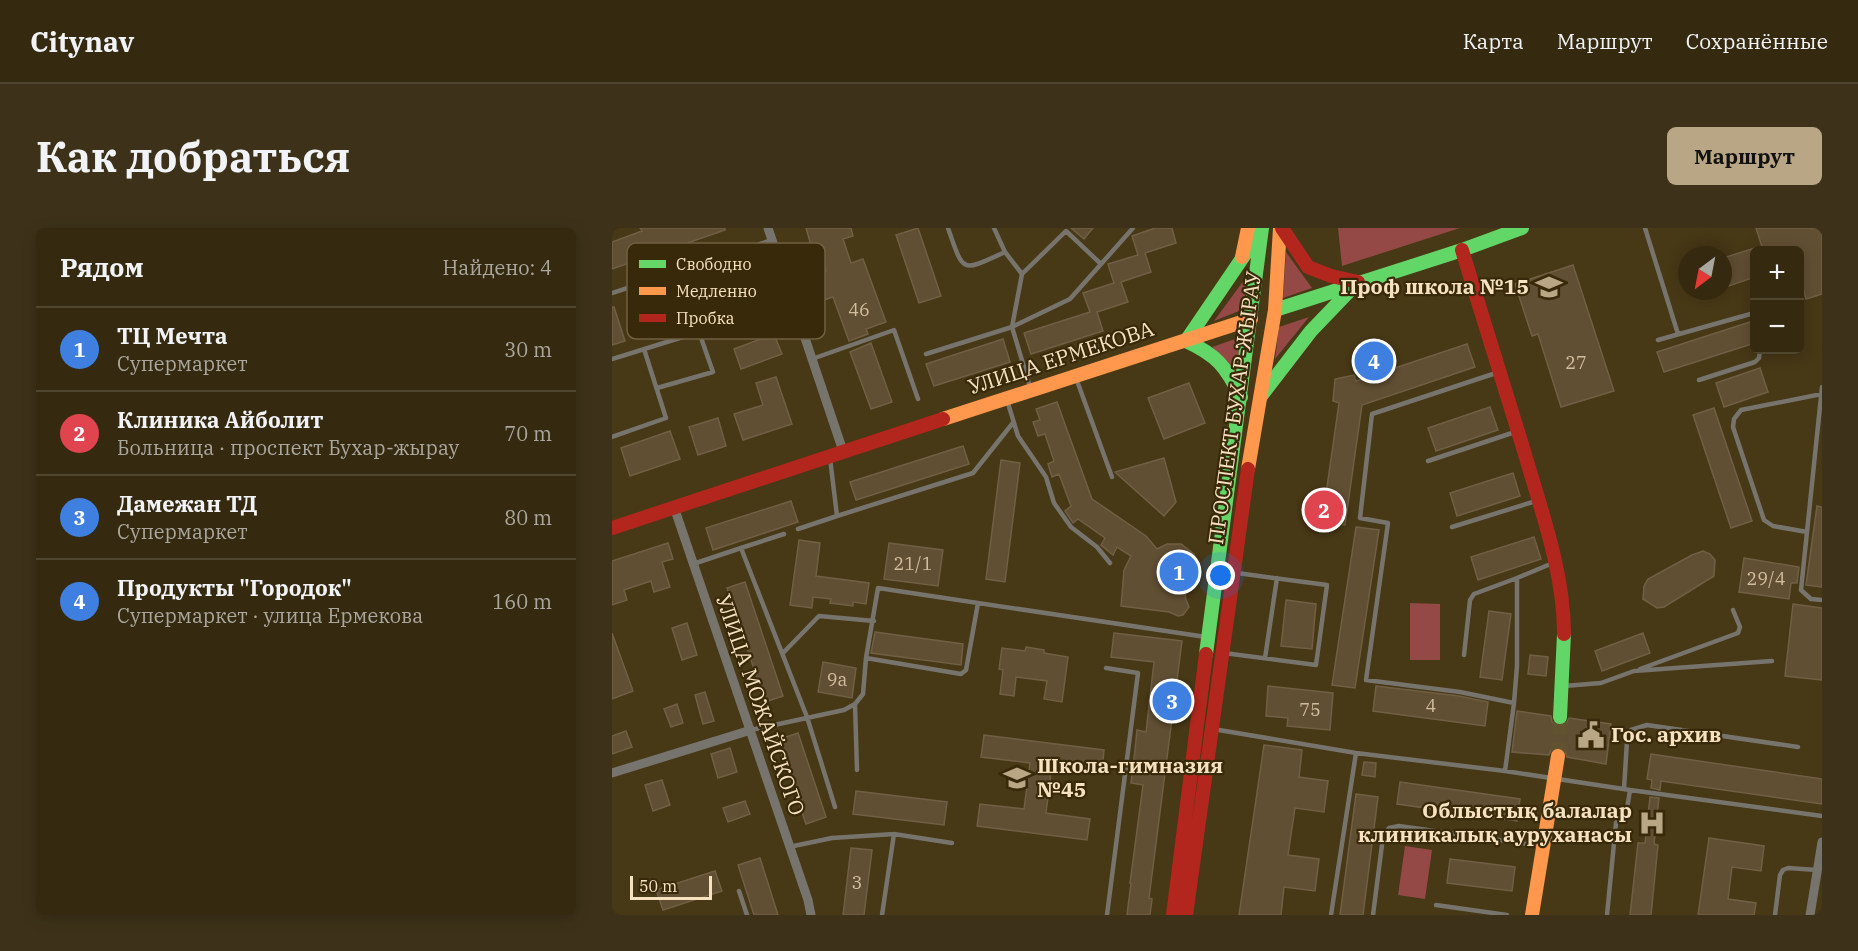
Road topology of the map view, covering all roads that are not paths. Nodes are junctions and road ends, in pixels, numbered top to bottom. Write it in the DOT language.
graph roads {
  1 [pos="768,228"];
  2 [pos="948,228"];
  3 [pos="994,228"];
  4 [pos="1133,228"];
  5 [pos="1248,228"];
  6 [pos="1262,228"];
  7 [pos="1281,228"];
  8 [pos="1294,228"];
  9 [pos="1522,228"];
  10 [pos="1645,228"];
  11 [pos="1064,229"];
  12 [pos="772,240"];
  13 [pos="763,243"];
  14 [pos="773,243"];
  15 [pos="1293,245"];
  16 [pos="1462,250"];
  17 [pos="1005,252"];
  18 [pos="1242,257"];
  19 [pos="1101,264"];
  20 [pos="1022,274"];
  21 [pos="1358,282"];
  22 [pos="627,288"];
  23 [pos="612,293"];
  24 [pos="1275,310"];
  25 [pos="1750,314"];
  26 [pos="1251,319"];
  27 [pos="1012,327"];
  28 [pos="1678,334"];
  29 [pos="676,339"];
  30 [pos="701,339"];
  31 [pos="805,339"];
  32 [pos="1186,340"];
  33 [pos="1658,340"];
  34 [pos="644,349"];
  35 [pos="926,354"];
  36 [pos="1760,354"];
  37 [pos="612,359"];
  38 [pos="812,359"];
  39 [pos="1499,372"];
  40 [pos="1075,376"];
  41 [pos="1699,380"];
  42 [pos="1822,387"];
  43 [pos="657,388"];
  44 [pos="1030,390"];
  45 [pos="1822,394"];
  46 [pos="1240,397"];
  47 [pos="1006,398"];
  48 [pos="918,399"];
  49 [pos="1258,399"];
  50 [pos="1012,423"];
  51 [pos="1517,432"];
  52 [pos="612,437"];
  53 [pos="837,453"];
  54 [pos="1428,461"];
  55 [pos="1112,477"];
  56 [pos="1538,500"];
  57 [pos="675,507"];
  58 [pos="837,516"];
  59 [pos="1452,527"];
  60 [pos="612,528"];
  61 [pos="798,529"];
  62 [pos="1807,532"];
  63 [pos="784,534"];
  64 [pos="741,548"];
  65 [pos="1555,562"];
  66 [pos="1110,563"];
  67 [pos="693,564"];
  68 [pos="1232,572"];
  69 [pos="1277,578"];
  70 [pos="1517,578"];
  71 [pos="1822,600"];
  72 [pos="978,603"];
  73 [pos="1733,610"];
  74 [pos="874,621"];
  75 [pos="1209,638"];
  76 [pos="1221,652"];
  77 [pos="783,653"];
  78 [pos="1464,656"];
  79 [pos="866,658"];
  80 [pos="1265,658"];
  81 [pos="1772,661"];
  82 [pos="1106,668"];
  83 [pos="1634,671"];
  84 [pos="1561,687"];
  85 [pos="855,704"];
  86 [pos="1514,704"];
  87 [pos="807,717"];
  88 [pos="1560,717"];
  89 [pos="1196,726"];
  90 [pos="1211,729"];
  91 [pos="751,730"];
  92 [pos="1798,747"];
  93 [pos="1356,753"];
  94 [pos="1558,756"];
  95 [pos="857,770"];
  96 [pos="1505,771"];
  97 [pos="612,773"];
  98 [pos="1554,779"];
  99 [pos="1627,789"];
  100 [pos="835,807"];
  101 [pos="1822,816"];
  102 [pos="894,834"];
  103 [pos="1822,842"];
  104 [pos="952,843"];
  105 [pos="1542,846"];
  106 [pos="789,847"];
  107 [pos="1817,870"];
  108 [pos="739,891"];
  109 [pos="1436,905"];
  110 [pos="747,915"];
  111 [pos="811,915"];
  112 [pos="882,915"];
  113 [pos="1107,915"];
  114 [pos="1173,915"];
  115 [pos="1186,915"];
  116 [pos="1331,915"];
  117 [pos="1373,915"];
  118 [pos="1507,915"];
  119 [pos="1532,915"];
  120 [pos="1607,915"];
  121 [pos="1775,915"];
  122 [pos="1810,915"];
  1 -- 12 [label="street"];
  2 -- 17 [label="lane"];
  3 -- 17 [label="lane"];
  4 -- 19 [label="lane"];
  5 -- 18 [label="main road"];
  6 -- 18 [label="main road"];
  6 -- 26 [label="main road, ПРОСПЕКТ БУХАР-ЖЫРАУ"];
  7 -- 15 [label="main road"];
  7 -- 24 [label="main road, ПРОСПЕКТ БУХАР-ЖЫРАУ"];
  8 -- 15 [label="main road"];
  9 -- 16 [label="main road, УЛИЦА ЕРМЕКОВА"];
  10 -- 28 [label="lane"];
  11 -- 19 [label="lane"];
  11 -- 20 [label="lane"];
  12 -- 13 [label="lane"];
  12 -- 14 [label="street"];
  15 -- 21 [label="main road"];
  16 -- 21 [label="main road, УЛИЦА ЕРМЕКОВА"];
  16 -- 39 [label="main road"];
  17 -- 20 [label="lane"];
  18 -- 32 [label="main road"];
  19 -- 27 [label="lane"];
  20 -- 27 [label="lane"];
  21 -- 24 [label="main road, УЛИЦА ЕРМЕКОВА"];
  21 -- 49 [label="main road"];
  22 -- 23 [label="lane"];
  24 -- 26 [label="main road, УЛИЦА ЕРМЕКОВА"];
  24 -- 49 [label="main road, ПРОСПЕКТ БУХАР-ЖЫРАУ"];
  25 -- 28 [label="lane"];
  26 -- 32 [label="main road, УЛИЦА ЕРМЕКОВА"];
  26 -- 46 [label="main road, ПРОСПЕКТ БУХАР-ЖЫРАУ"];
  27 -- 35 [label="lane"];
  27 -- 44 [label="lane"];
  28 -- 33 [label="lane"];
  29 -- 34 [label="lane"];
  30 -- 43 [label="lane"];
  31 -- 38 [label="street"];
  32 -- 40 [label="main road, УЛИЦА ЕРМЕКОВА"];
  32 -- 46 [label="main road"];
  34 -- 37 [label="lane"];
  34 -- 43 [label="lane"];
  36 -- 41 [label="lane"];
  38 -- 48 [label="lane"];
  38 -- 53 [label="street"];
  39 -- 51 [label="main road"];
  39 -- 86 [label="lane"];
  40 -- 44 [label="main road, УЛИЦА ЕРМЕКОВА"];
  40 -- 55 [label="lane"];
  42 -- 45 [label="lane"];
  43 -- 52 [label="lane"];
  44 -- 47 [label="main road, УЛИЦА ЕРМЕКОВА"];
  45 -- 62 [label="lane"];
  45 -- 62 [label="lane"];
  46 -- 75 [label="main road, ПРОСПЕКТ БУХАР-ЖЫРАУ"];
  47 -- 50 [label="lane"];
  47 -- 53 [label="main road, УЛИЦА ЕРМЕКОВА"];
  49 -- 68 [label="main road, ПРОСПЕКТ БУХАР-ЖЫРАУ"];
  50 -- 58 [label="lane"];
  50 -- 66 [label="lane"];
  51 -- 54 [label="lane"];
  51 -- 56 [label="main road"];
  53 -- 57 [label="main road, УЛИЦА ЕРМЕКОВА"];
  53 -- 58 [label="lane"];
  56 -- 59 [label="lane"];
  56 -- 65 [label="main road"];
  57 -- 60 [label="main road, УЛИЦА ЕРМЕКОВА"];
  57 -- 67 [label="street, УЛИЦА МОЖАЙСКОГО"];
  58 -- 61 [label="lane"];
  62 -- 71 [label="lane"];
  63 -- 64 [label="lane"];
  64 -- 67 [label="lane"];
  64 -- 77 [label="lane"];
  65 -- 70 [label="lane"];
  65 -- 84 [label="main road"];
  67 -- 91 [label="street, УЛИЦА МОЖАЙСКОГО"];
  68 -- 69 [label="lane"];
  68 -- 76 [label="main road, ПРОСПЕКТ БУХАР-ЖЫРАУ"];
  69 -- 80 [label="lane"];
  69 -- 80 [label="lane"];
  70 -- 78 [label="lane"];
  70 -- 86 [label="lane"];
  72 -- 74 [label="lane"];
  72 -- 75 [label="lane"];
  72 -- 79 [label="lane"];
  73 -- 83 [label="lane"];
  74 -- 77 [label="lane"];
  74 -- 79 [label="lane"];
  75 -- 89 [label="main road, ПРОСПЕКТ БУХАР-ЖЫРАУ"];
  76 -- 80 [label="lane"];
  76 -- 90 [label="main road, ПРОСПЕКТ БУХАР-ЖЫРАУ"];
  77 -- 87 [label="lane"];
  79 -- 85 [label="lane"];
  81 -- 83 [label="lane"];
  82 -- 113 [label="lane"];
  83 -- 84 [label="lane"];
  84 -- 88 [label="main road"];
  85 -- 87 [label="lane"];
  85 -- 95 [label="lane"];
  86 -- 96 [label="lane"];
  87 -- 91 [label="lane"];
  87 -- 100 [label="lane"];
  89 -- 90 [label="main road"];
  89 -- 114 [label="main road, ПРОСПЕКТ БУХАР-ЖЫРАУ"];
  90 -- 93 [label="lane"];
  90 -- 115 [label="main road, ПРОСПЕКТ БУХАР-ЖЫРАУ"];
  91 -- 97 [label="street"];
  91 -- 106 [label="street, УЛИЦА МОЖАЙСКОГО"];
  92 -- 99 [label="lane"];
  93 -- 96 [label="lane"];
  93 -- 116 [label="lane"];
  94 -- 98 [label="main road"];
  96 -- 98 [label="lane"];
  98 -- 99 [label="lane"];
  98 -- 105 [label="main road"];
  99 -- 101 [label="lane"];
  99 -- 120 [label="lane"];
  102 -- 104 [label="lane"];
  102 -- 106 [label="lane"];
  102 -- 112 [label="lane"];
  103 -- 107 [label="street"];
  105 -- 117 [label="lane"];
  105 -- 119 [label="main road"];
  106 -- 111 [label="street, УЛИЦА МОЖАЙСКОГО"];
  107 -- 121 [label="lane"];
  107 -- 122 [label="street"];
  108 -- 110 [label="lane"];
  109 -- 118 [label="lane"];
}
